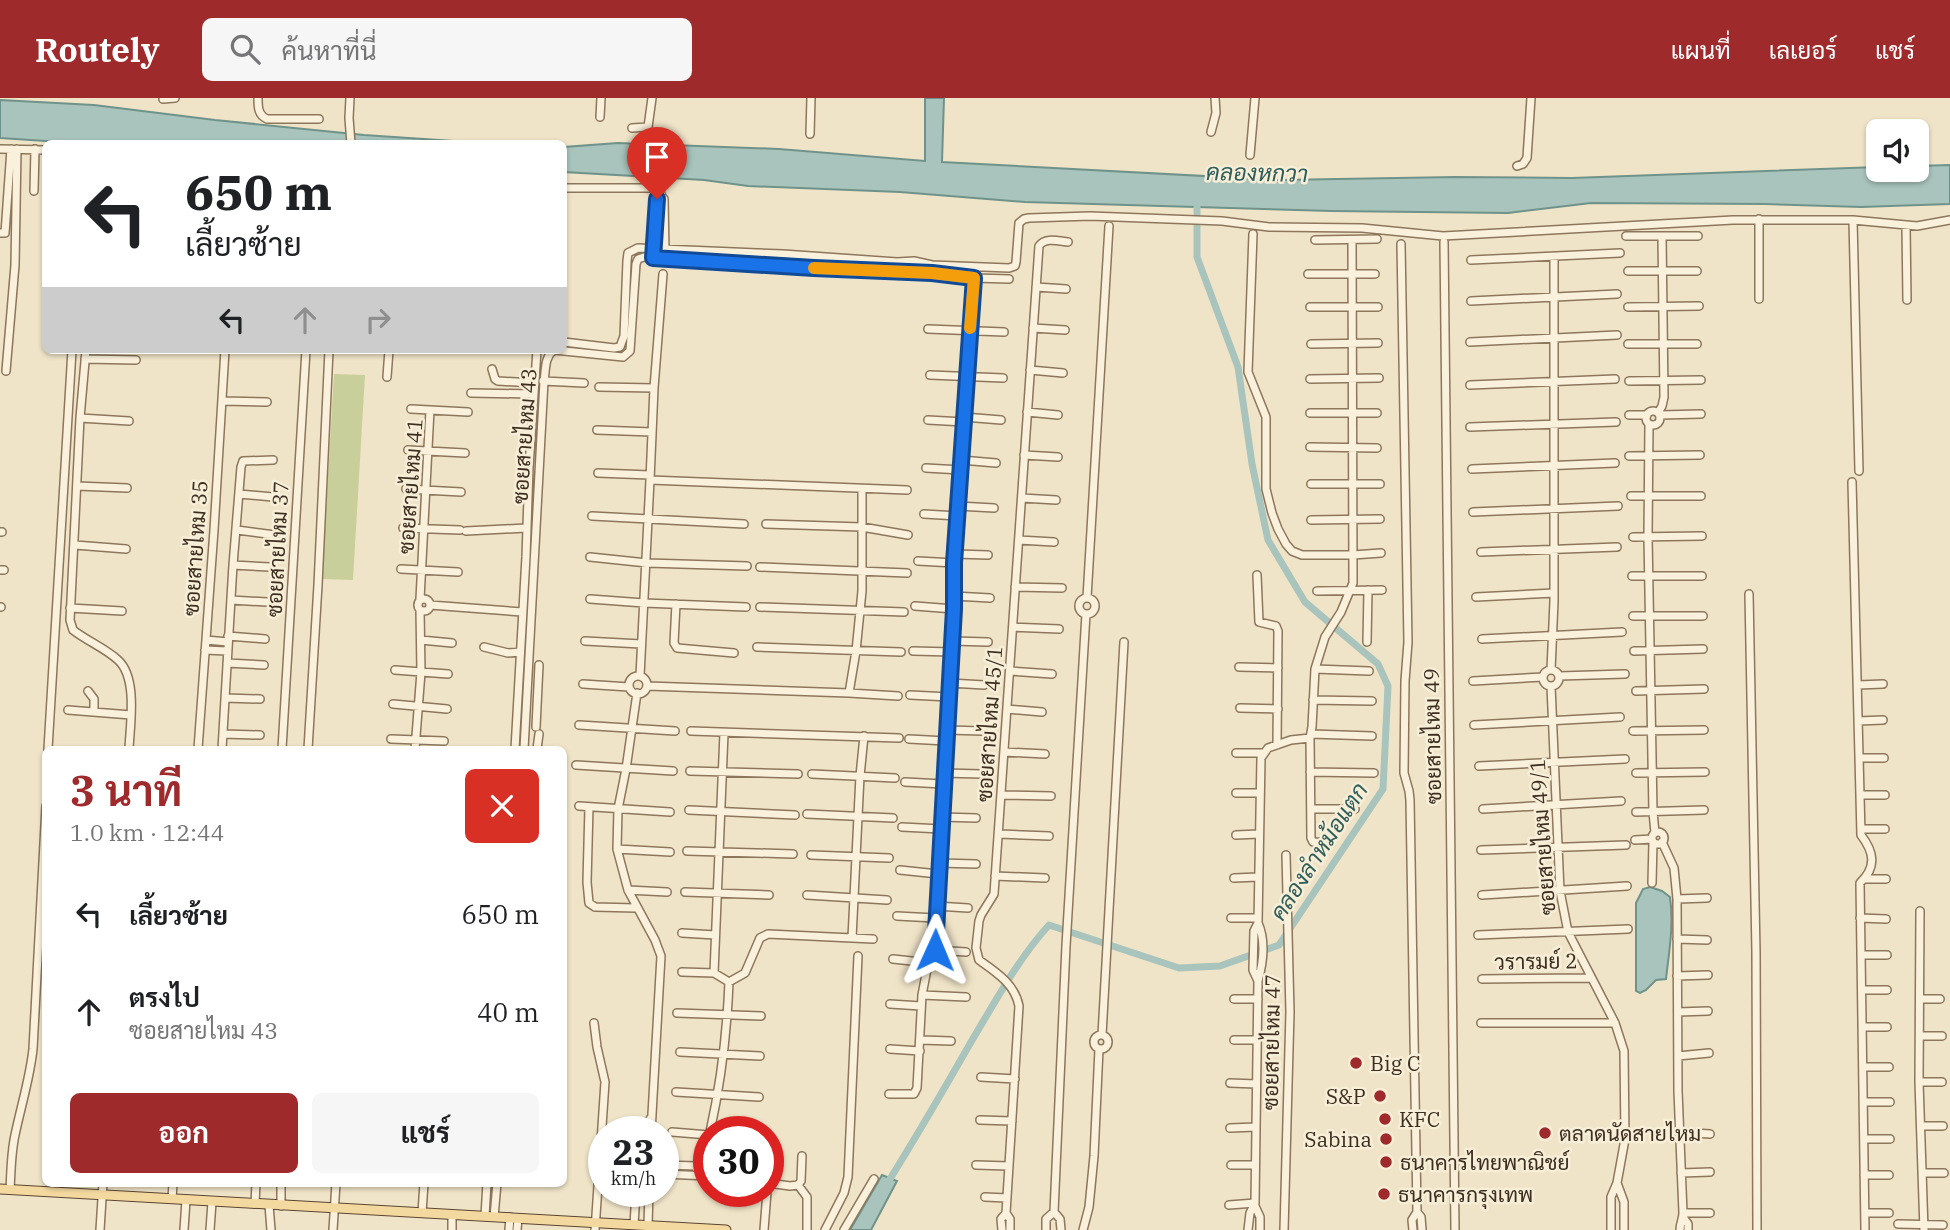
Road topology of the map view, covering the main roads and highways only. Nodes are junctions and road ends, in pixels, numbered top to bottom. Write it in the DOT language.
graph roads {
  1 [pos="5,1190"];
  2 [pos="590,1226"];
  3 [pos="707,1229"];
  4 [pos="726,1230"];
  1 -- 2 [label="main road"];
  2 -- 3 [label="main road"];
  3 -- 4 [label="main road"];
}
